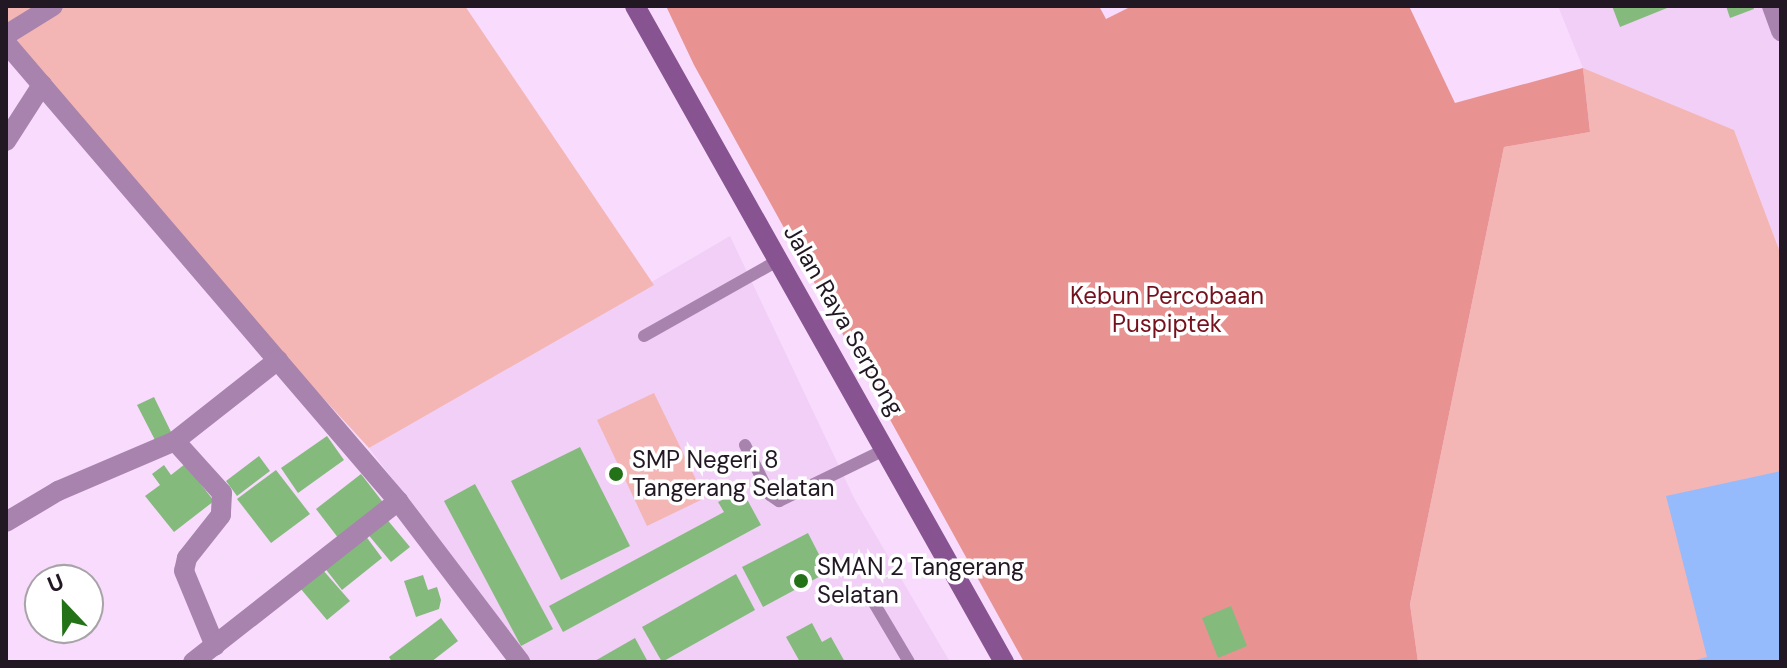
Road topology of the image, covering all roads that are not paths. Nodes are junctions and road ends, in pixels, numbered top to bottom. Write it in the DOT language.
graph roads {
  1 [pos="53,6"];
  2 [pos="635,6"];
  3 [pos="1772,6"];
  4 [pos="1781,31"];
  5 [pos="6,35"];
  6 [pos="6,43"];
  7 [pos="42,85"];
  8 [pos="6,141"];
  9 [pos="779,260"];
  10 [pos="644,336"];
  11 [pos="278,360"];
  12 [pos="175,441"];
  13 [pos="745,445"];
  14 [pos="886,449"];
  15 [pos="398,501"];
  16 [pos="6,522"];
  17 [pos="871,598"];
  18 [pos="215,646"];
  19 [pos="193,662"];
  20 [pos="520,662"];
  21 [pos="909,662"];
  22 [pos="1004,662"];
  1 -- 5 [label="street"];
  2 -- 9 [label="main road, Jalan Raya Serpong"];
  3 -- 4 [label="street"];
  6 -- 7 [label="street"];
  7 -- 8 [label="street"];
  7 -- 11 [label="street"];
  9 -- 10 [label="lane"];
  9 -- 14 [label="main road, Jalan Raya Serpong"];
  11 -- 12 [label="street"];
  11 -- 15 [label="street"];
  12 -- 16 [label="street"];
  12 -- 18 [label="street"];
  13 -- 14 [label="lane"];
  14 -- 22 [label="main road, Jalan Raya Serpong"];
  15 -- 18 [label="street"];
  15 -- 20 [label="street"];
  17 -- 21 [label="lane"];
  18 -- 19 [label="street"];
}
